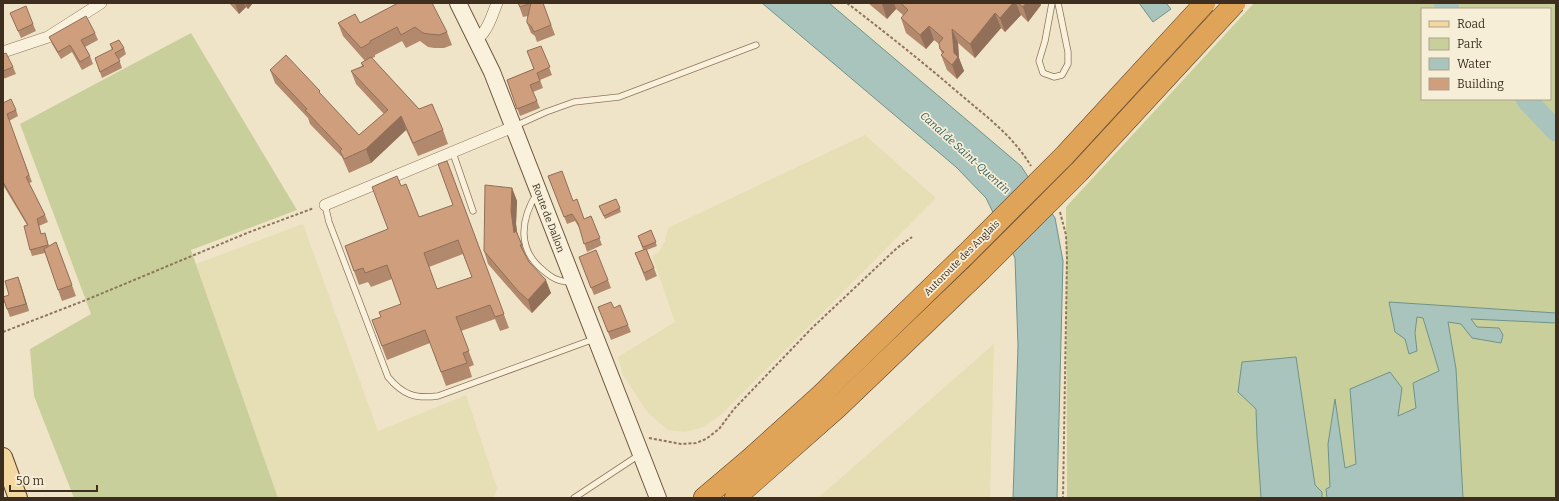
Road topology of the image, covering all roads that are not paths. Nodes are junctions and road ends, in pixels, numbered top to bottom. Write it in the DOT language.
graph roads {
  1 [pos="101,3"];
  2 [pos="458,3"];
  3 [pos="497,3"];
  4 [pos="1052,3"];
  5 [pos="1058,3"];
  6 [pos="1205,3"];
  7 [pos="1236,3"];
  8 [pos="477,39"];
  9 [pos="756,45"];
  10 [pos="3,52"];
  11 [pos="513,127"];
  12 [pos="453,153"];
  13 [pos="538,191"];
  14 [pos="325,205"];
  15 [pos="473,211"];
  16 [pos="573,282"];
  17 [pos="595,338"];
  18 [pos="641,453"];
  19 [pos="3,457"];
  20 [pos="14,493"];
  21 [pos="574,498"];
  22 [pos="658,498"];
  23 [pos="704,498"];
  24 [pos="734,498"];
  1 -- 10 [label="street"];
  2 -- 8 [label="street, Route de Dallon"];
  3 -- 8 [label="street"];
  4 -- 5 [label="lane"];
  6 -- 23 [label="highway, Autoroute des Anglais, bridge"];
  7 -- 24 [label="highway, Autoroute des Anglais, bridge"];
  8 -- 11 [label="street, Route de Dallon"];
  9 -- 11 [label="lane"];
  11 -- 12 [label="street"];
  11 -- 13 [label="street, Route de Dallon"];
  12 -- 14 [label="street"];
  12 -- 15 [label="lane"];
  13 -- 16 [label="street, Route de Dallon"];
  13 -- 16 [label="lane"];
  14 -- 17 [label="lane"];
  16 -- 17 [label="street, Route de Dallon"];
  17 -- 18 [label="street, Route de Dallon"];
  18 -- 21 [label="lane"];
  18 -- 22 [label="street, Route de Dallon"];
  19 -- 20 [label="main road"];
}
